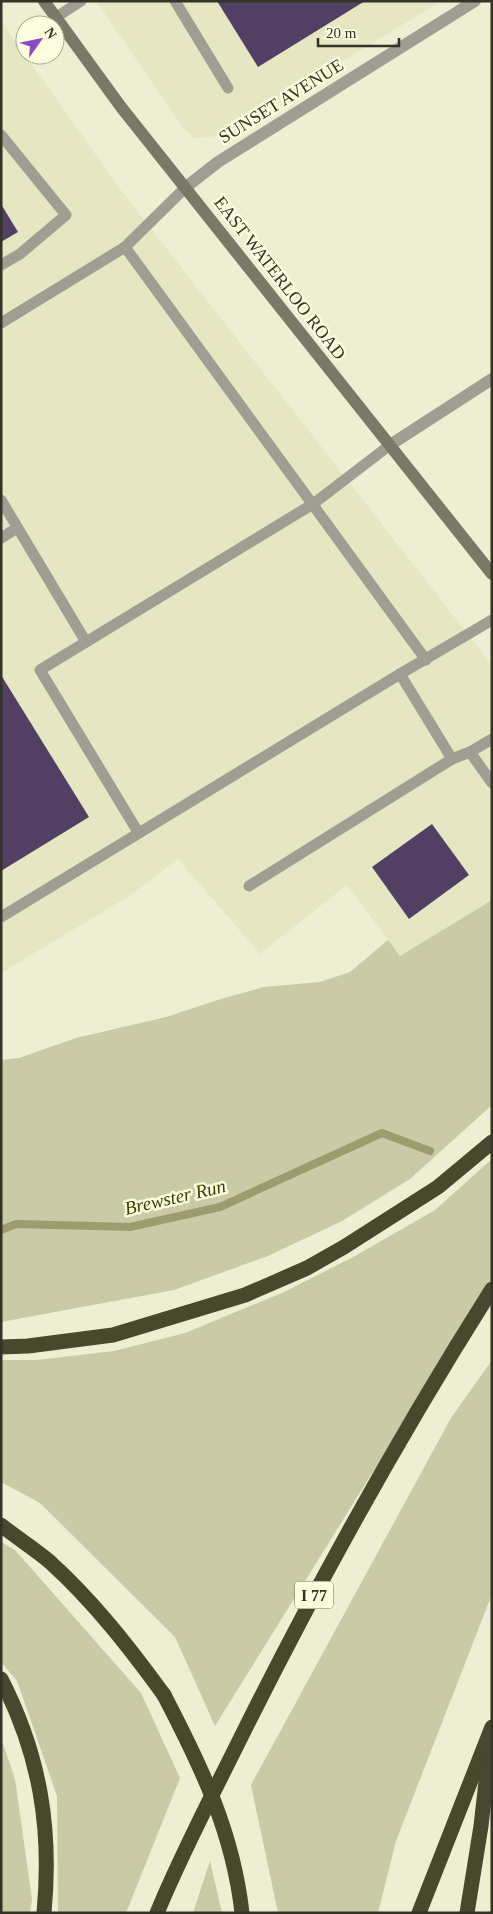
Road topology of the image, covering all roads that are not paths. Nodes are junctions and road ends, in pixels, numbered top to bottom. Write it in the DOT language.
graph roads {
  1 [pos="44,1"];
  2 [pos="81,1"];
  3 [pos="175,1"];
  4 [pos="475,1"];
  5 [pos="53,15"];
  6 [pos="60,15"];
  7 [pos="65,31"];
  8 [pos="228,88"];
  9 [pos="1,135"];
  10 [pos="186,187"];
  11 [pos="125,247"];
  12 [pos="1,266"];
  13 [pos="1,323"];
  14 [pos="492,379"];
  15 [pos="390,446"];
  16 [pos="1,500"];
  17 [pos="313,504"];
  18 [pos="18,528"];
  19 [pos="1,538"];
  20 [pos="492,574"];
  21 [pos="492,620"];
  22 [pos="86,642"];
  23 [pos="426,660"];
  24 [pos="400,674"];
  25 [pos="492,739"];
  26 [pos="470,752"];
  27 [pos="452,759"];
  28 [pos="492,783"];
  29 [pos="138,832"];
  30 [pos="248,886"];
  31 [pos="1,917"];
  32 [pos="492,1142"];
  33 [pos="492,1289"];
  34 [pos="1,1347"];
  35 [pos="1,1526"];
  36 [pos="1,1679"];
  37 [pos="492,1728"];
  38 [pos="44,1913"];
  39 [pos="157,1913"];
  40 [pos="242,1913"];
  41 [pos="419,1913"];
  42 [pos="467,1913"];
  1 -- 5 [label="main road, EAST WATERLOO ROAD"];
  2 -- 6 [label="lane"];
  3 -- 8 [label="lane"];
  4 -- 10 [label="street, SUNSET AVENUE"];
  7 -- 10 [label="main road, EAST WATERLOO ROAD"];
  9 -- 12 [label="lane"];
  10 -- 11 [label="lane"];
  10 -- 15 [label="main road, EAST WATERLOO ROAD"];
  11 -- 13 [label="lane"];
  11 -- 17 [label="lane"];
  14 -- 15 [label="street"];
  15 -- 17 [label="lane"];
  15 -- 20 [label="main road, EAST WATERLOO ROAD"];
  16 -- 18 [label="lane"];
  17 -- 22 [label="lane"];
  17 -- 23 [label="lane"];
  18 -- 19 [label="lane"];
  18 -- 22 [label="lane"];
  21 -- 23 [label="lane"];
  22 -- 29 [label="lane"];
  23 -- 24 [label="lane"];
  24 -- 27 [label="lane"];
  24 -- 29 [label="lane"];
  25 -- 26 [label="lane"];
  26 -- 27 [label="lane"];
  26 -- 28 [label="lane"];
  27 -- 30 [label="lane"];
  29 -- 31 [label="lane"];
  32 -- 34 [label="highway"];
  33 -- 39 [label="highway, I 77"];
  35 -- 40 [label="highway, bridge"];
  36 -- 38 [label="highway"];
  37 -- 41 [label="highway"];
  37 -- 42 [label="highway"];
}
